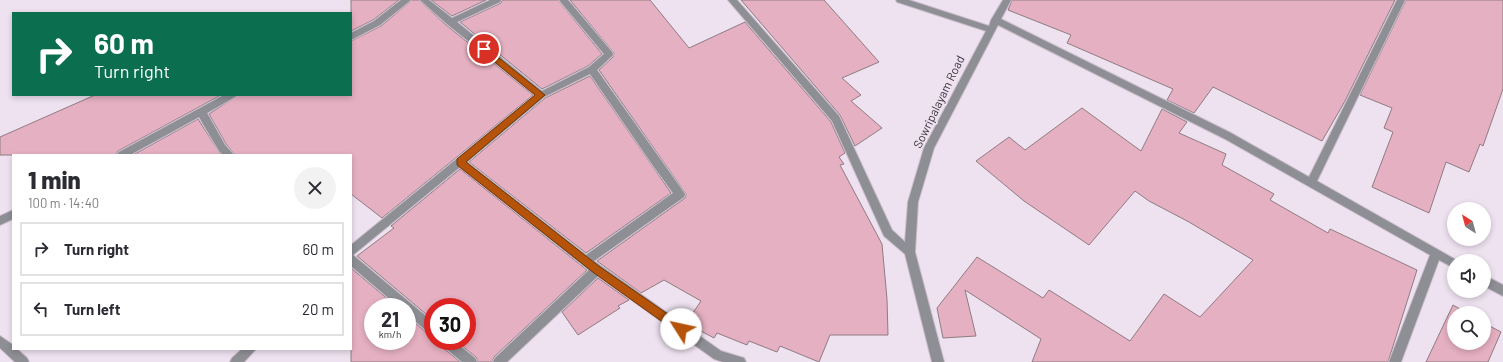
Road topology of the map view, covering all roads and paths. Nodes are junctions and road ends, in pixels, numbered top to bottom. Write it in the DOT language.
graph roads {
  1 [pos="407,0"];
  2 [pos="424,0"];
  3 [pos="498,0"];
  4 [pos="562,0"];
  5 [pos="732,0"];
  6 [pos="900,0"];
  7 [pos="1007,0"];
  8 [pos="1401,0"];
  9 [pos="450,22"];
  10 [pos="993,24"];
  11 [pos="352,36"];
  12 [pos="592,69"];
  13 [pos="541,95"];
  14 [pos="230,96"];
  15 [pos="201,112"];
  16 [pos="124,154"];
  17 [pos="228,154"];
  18 [pos="460,162"];
  19 [pos="1311,183"];
  20 [pos="12,215"];
  21 [pos="0,221"];
  22 [pos="352,250"];
  23 [pos="910,252"];
  24 [pos="1436,253"];
  25 [pos="1447,259"];
  26 [pos="352,260"];
  27 [pos="586,261"];
  28 [pos="597,270"];
  29 [pos="1491,284"];
  30 [pos="1503,291"];
  31 [pos="424,322"];
  32 [pos="0,341"];
  33 [pos="249,350"];
  34 [pos="457,350"];
  35 [pos="23,362"];
  36 [pos="236,362"];
  37 [pos="471,362"];
  38 [pos="499,362"];
  39 [pos="740,362"];
  40 [pos="938,362"];
  41 [pos="1395,362"];
  1 -- 11 [label="street"];
  2 -- 9 [label="street"];
  3 -- 9 [label="street"];
  4 -- 12 [label="street"];
  5 -- 23 [label="street"];
  6 -- 10 [label="street"];
  7 -- 10 [label="street, Sowripalayam Road"];
  8 -- 19 [label="street"];
  9 -- 13 [label="street"];
  10 -- 19 [label="street"];
  10 -- 23 [label="street, Sowripalayam Road"];
  12 -- 13 [label="street"];
  12 -- 27 [label="street"];
  13 -- 18 [label="street"];
  14 -- 15 [label="street"];
  15 -- 16 [label="street"];
  15 -- 17 [label="street"];
  18 -- 22 [label="street"];
  18 -- 27 [label="street"];
  19 -- 24 [label="street"];
  20 -- 21 [label="street"];
  23 -- 40 [label="street, Sowripalayam Road"];
  24 -- 25 [label="street"];
  24 -- 41 [label="street"];
  26 -- 31 [label="street"];
  27 -- 28 [label="street"];
  28 -- 38 [label="street"];
  28 -- 39 [label="street"];
  29 -- 30 [label="street"];
  32 -- 35 [label="street"];
  33 -- 36 [label="street"];
  34 -- 37 [label="street"];
}
